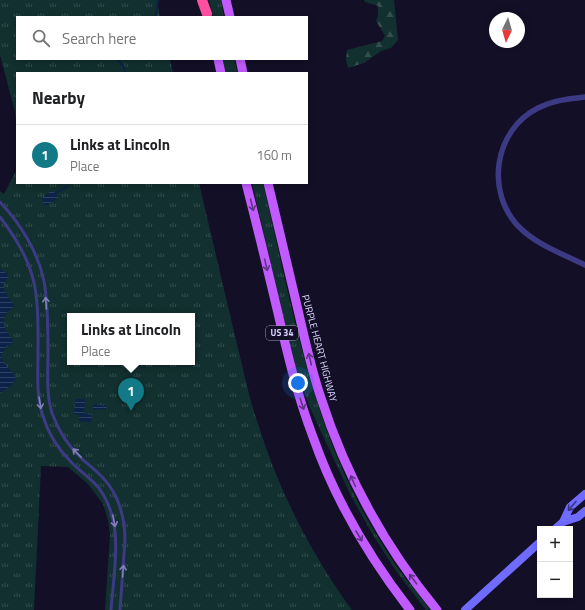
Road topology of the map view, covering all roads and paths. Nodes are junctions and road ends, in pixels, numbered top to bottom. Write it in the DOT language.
graph roads {
  1 [pos="203,0"];
  2 [pos="226,0"];
  3 [pos="208,16"];
  4 [pos="230,16"];
  5 [pos="218,60"];
  6 [pos="240,60"];
  7 [pos="221,72"];
  8 [pos="243,72"];
  9 [pos="585,97"];
  10 [pos="246,184"];
  11 [pos="268,184"];
  12 [pos="0,202"];
  13 [pos="0,217"];
  14 [pos="28,242"];
  15 [pos="20,246"];
  16 [pos="585,265"];
  17 [pos="38,329"];
  18 [pos="47,329"];
  19 [pos="52,414"];
  20 [pos="43,416"];
  21 [pos="585,494"];
  22 [pos="585,511"];
  23 [pos="563,522"];
  24 [pos="558,526"];
  25 [pos="537,545"];
  26 [pos="111,610"];
  27 [pos="120,610"];
  28 [pos="410,610"];
  29 [pos="437,610"];
  30 [pos="465,610"];
  1 -- 3 [label="highway"];
  2 -- 4 [label="main road"];
  5 -- 7 [label="main road"];
  6 -- 8 [label="main road"];
  9 -- 16 [label="street"];
  10 -- 28 [label="main road, US 34, one-way"];
  29 -- 11 [label="main road, PURPLE HEART HIGHWAY / US 34, one-way"];
  12 -- 14 [label="lane"];
  13 -- 15 [label="lane"];
  14 -- 15 [label="lane"];
  18 -- 14 [label="lane, one-way"];
  15 -- 17 [label="lane"];
  17 -- 18 [label="lane"];
  17 -- 20 [label="lane, one-way"];
  18 -- 19 [label="lane"];
  19 -- 20 [label="lane"];
  27 -- 19 [label="lane, one-way"];
  20 -- 26 [label="lane, one-way"];
  21 -- 23 [label="main road, one-way"];
  22 -- 23 [label="main road"];
  23 -- 24 [label="main road"];
  25 -- 30 [label="main road"];
}
